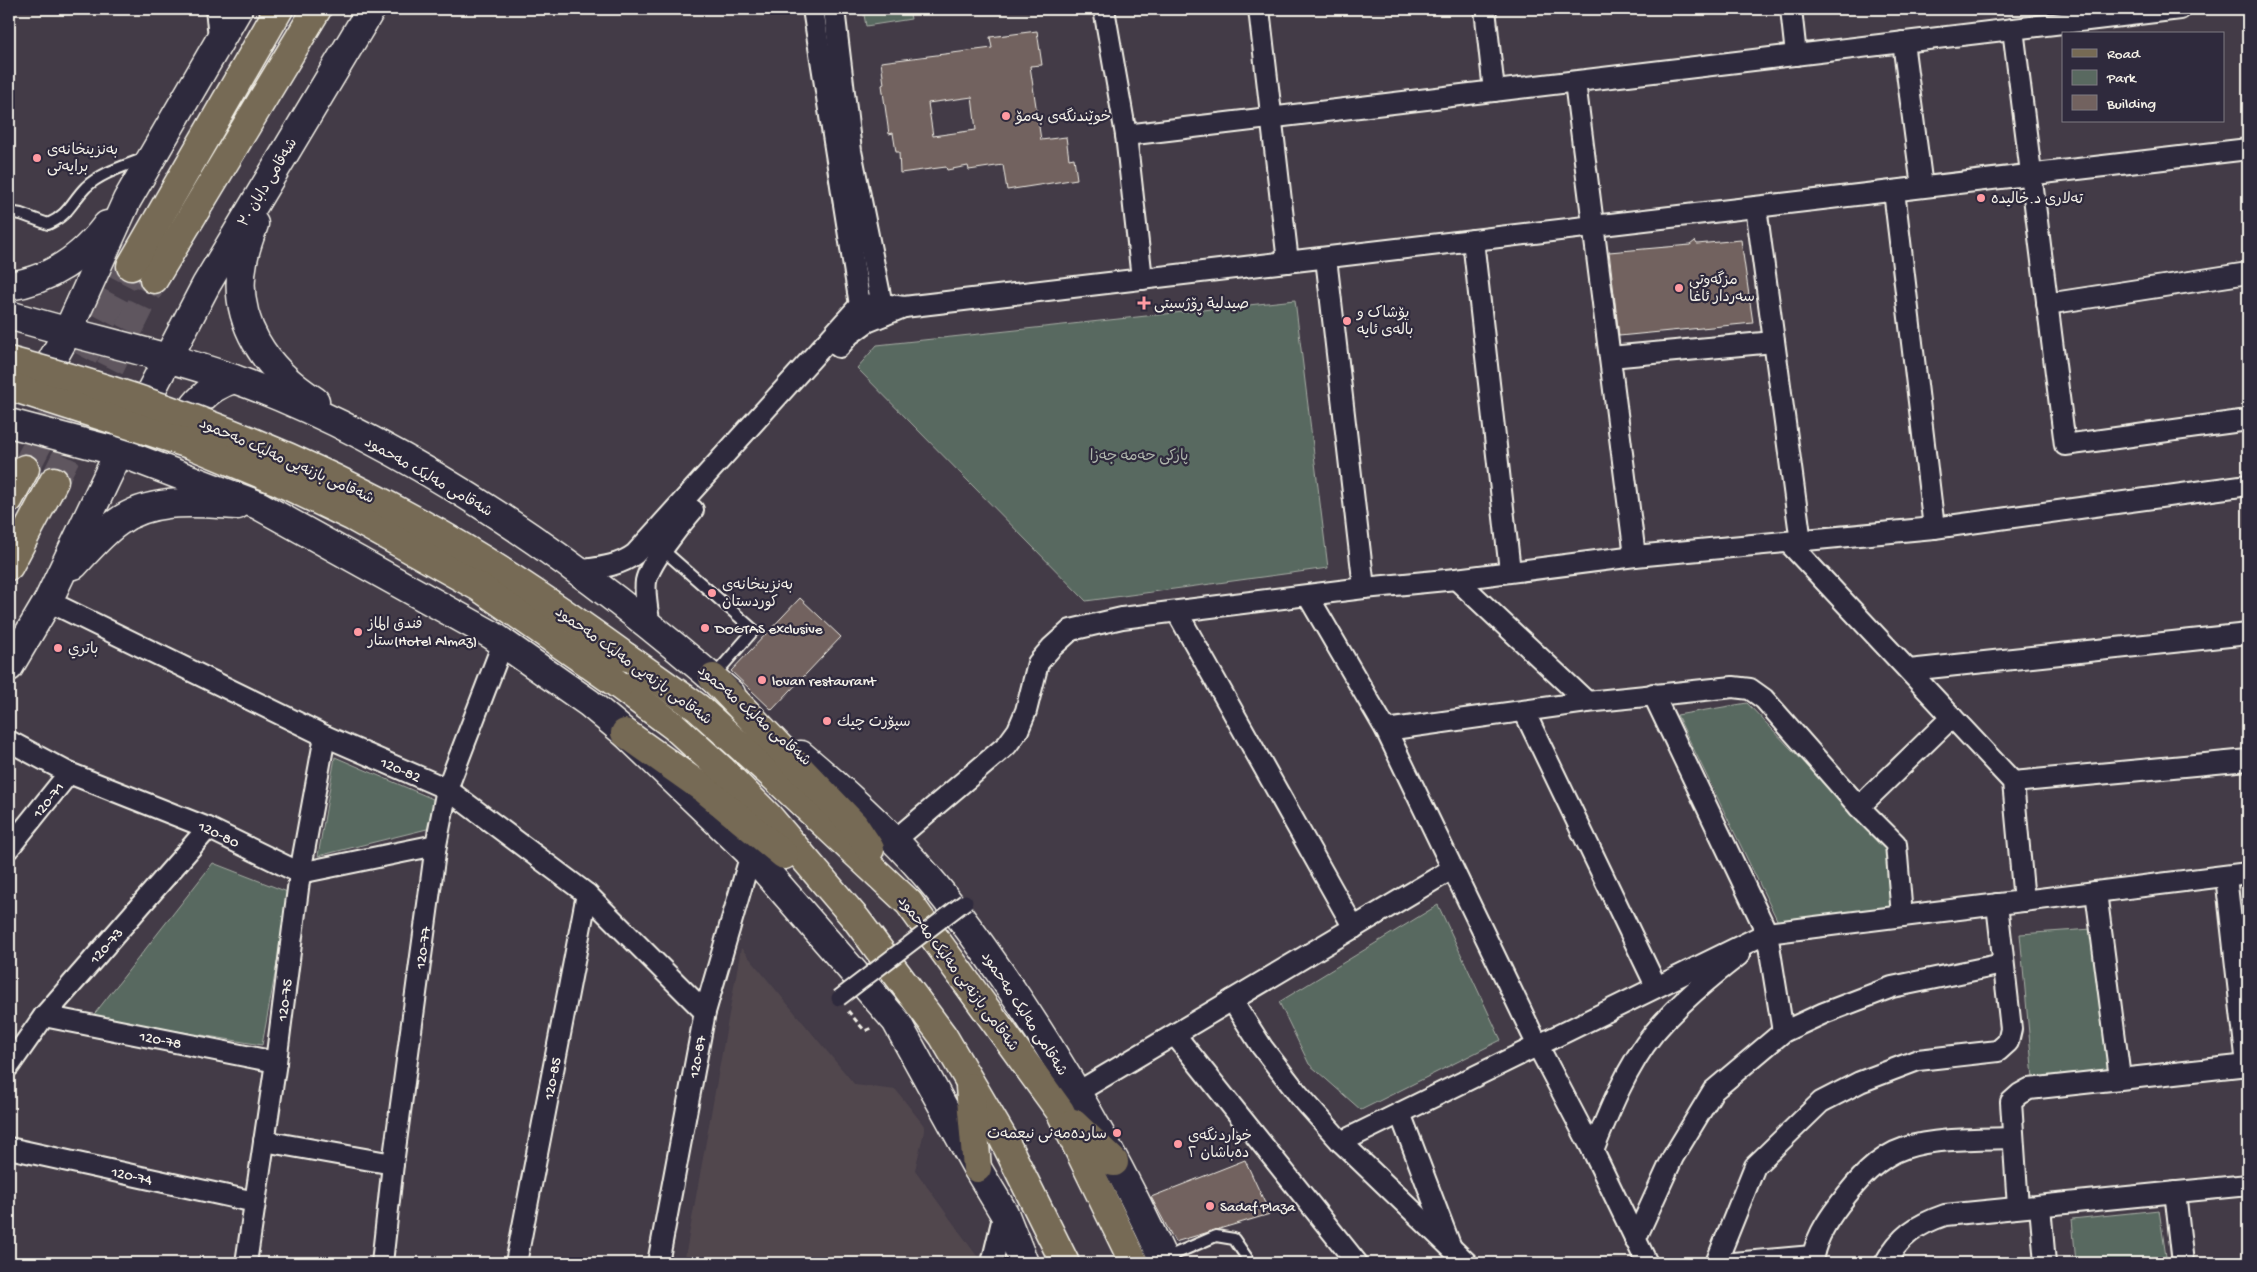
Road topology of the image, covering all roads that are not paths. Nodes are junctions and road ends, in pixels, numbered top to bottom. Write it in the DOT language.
graph roads {
  1 [pos="218,9"];
  2 [pos="238,9"];
  3 [pos="279,9"];
  4 [pos="317,9"];
  5 [pos="371,9"];
  6 [pos="813,9"];
  7 [pos="834,9"];
  8 [pos="1104,9"];
  9 [pos="1258,9"];
  10 [pos="1485,9"];
  11 [pos="1791,9"];
  12 [pos="2180,9"];
  13 [pos="2152,11"];
  14 [pos="2013,29"];
  15 [pos="221,37"];
  16 [pos="1903,42"];
  17 [pos="1796,55"];
  18 [pos="1575,82"];
  19 [pos="1494,91"];
  20 [pos="1271,118"];
  21 [pos="1126,135"];
  22 [pos="2248,149"];
  23 [pos="154,154"];
  24 [pos="2030,175"];
  25 [pos="270,177"];
  26 [pos="1922,187"];
  27 [pos="1894,191"];
  28 [pos="127,200"];
  29 [pos="1756,207"];
  30 [pos="9,212"];
  31 [pos="1593,226"];
  32 [pos="1473,240"];
  33 [pos="1326,258"];
  34 [pos="1288,262"];
  35 [pos="2248,273"];
  36 [pos="1142,279"];
  37 [pos="9,286"];
  38 [pos="2047,304"];
  39 [pos="873,312"];
  40 [pos="9,315"];
  41 [pos="67,333"];
  42 [pos="1774,342"];
  43 [pos="1610,357"];
  44 [pos="168,358"];
  45 [pos="9,360"];
  46 [pos="234,379"];
  47 [pos="9,386"];
  48 [pos="2248,420"];
  49 [pos="11,429"];
  50 [pos="119,452"];
  51 [pos="25,469"];
  52 [pos="189,478"];
  53 [pos="439,479"];
  54 [pos="54,481"];
  55 [pos="2248,485"];
  56 [pos="9,499"];
  57 [pos="258,505"];
  58 [pos="1934,528"];
  59 [pos="1795,542"];
  60 [pos="663,550"];
  61 [pos="1635,556"];
  62 [pos="9,566"];
  63 [pos="1510,570"];
  64 [pos="576,571"];
  65 [pos="1456,579"];
  66 [pos="1364,588"];
  67 [pos="54,591"];
  68 [pos="1308,596"];
  69 [pos="1178,612"];
  70 [pos="650,627"];
  71 [pos="2248,634"];
  72 [pos="503,642"];
  73 [pos="9,667"];
  74 [pos="1909,670"];
  75 [pos="713,678"];
  76 [pos="1653,694"];
  77 [pos="1587,702"];
  78 [pos="1524,712"];
  79 [pos="1952,717"];
  80 [pos="1386,730"];
  81 [pos="625,733"];
  82 [pos="325,736"];
  83 [pos="9,741"];
  84 [pos="2248,760"];
  85 [pos="69,773"];
  86 [pos="2013,782"];
  87 [pos="447,789"];
  88 [pos="1859,807"];
  89 [pos="208,828"];
  90 [pos="895,840"];
  91 [pos="436,845"];
  92 [pos="9,848"];
  93 [pos="751,854"];
  94 [pos="1452,869"];
  95 [pos="2248,873"];
  96 [pos="300,874"];
  97 [pos="2226,876"];
  98 [pos="2096,892"];
  99 [pos="588,894"];
  100 [pos="2024,901"];
  101 [pos="966,902"];
  102 [pos="908,903"];
  103 [pos="1997,904"];
  104 [pos="1902,916"];
  105 [pos="856,919"];
  106 [pos="1354,928"];
  107 [pos="1767,933"];
  108 [pos="2003,964"];
  109 [pos="1656,986"];
  110 [pos="839,998"];
  111 [pos="1232,1000"];
  112 [pos="705,1012"];
  113 [pos="44,1016"];
  114 [pos="1783,1032"];
  115 [pos="1175,1035"];
  116 [pos="1538,1046"];
  117 [pos="276,1062"];
  118 [pos="2248,1065"];
  119 [pos="9,1066"];
  120 [pos="2120,1078"];
  121 [pos="969,1080"];
  122 [pos="1068,1102"];
  123 [pos="1400,1113"];
  124 [pos="2012,1138"];
  125 [pos="264,1141"];
  126 [pos="1341,1142"];
  127 [pos="9,1148"];
  128 [pos="1593,1151"];
  129 [pos="393,1164"];
  130 [pos="977,1168"];
  131 [pos="2248,1185"];
  132 [pos="2175,1192"];
  133 [pos="255,1202"];
  134 [pos="2040,1206"];
  135 [pos="2018,1208"];
  136 [pos="1004,1212"];
  137 [pos="1635,1240"];
  138 [pos="1460,1257"];
  139 [pos="1812,1260"];
  140 [pos="1164,1261"];
  141 [pos="246,1263"];
  142 [pos="382,1263"];
  143 [pos="516,1263"];
  144 [pos="658,1263"];
  145 [pos="992,1263"];
  146 [pos="1024,1263"];
  147 [pos="1065,1263"];
  148 [pos="1134,1263"];
  149 [pos="1248,1263"];
  150 [pos="1357,1263"];
  151 [pos="1646,1263"];
  152 [pos="1716,1263"];
  153 [pos="1733,1263"];
  154 [pos="1885,1263"];
  155 [pos="2045,1263"];
  156 [pos="2183,1263"];
  1 -- 15 [label="street"];
  2 -- 15 [label="main road"];
  3 -- 4 [label="main road"];
  5 -- 25 [label="main road, شەقامی دابان ٣٠"];
  6 -- 39 [label="street"];
  7 -- 39 [label="street"];
  8 -- 21 [label="street"];
  9 -- 20 [label="street"];
  10 -- 19 [label="street"];
  11 -- 17 [label="street"];
  12 -- 13 [label="street"];
  13 -- 14 [label="street"];
  14 -- 16 [label="street"];
  14 -- 24 [label="street"];
  15 -- 23 [label="main road"];
  16 -- 17 [label="street"];
  16 -- 26 [label="street"];
  17 -- 18 [label="street"];
  18 -- 19 [label="street"];
  18 -- 31 [label="street"];
  19 -- 20 [label="street"];
  20 -- 21 [label="street"];
  20 -- 34 [label="street"];
  21 -- 36 [label="street"];
  22 -- 24 [label="street"];
  23 -- 28 [label="main road"];
  23 -- 30 [label="lane"];
  24 -- 26 [label="street"];
  24 -- 38 [label="street"];
  25 -- 44 [label="main road, شەقامی دابان ٣٠"];
  25 -- 53 [label="main road"];
  26 -- 27 [label="street"];
  27 -- 29 [label="street"];
  27 -- 58 [label="street"];
  28 -- 37 [label="main road"];
  28 -- 41 [label="main road"];
  29 -- 31 [label="street"];
  29 -- 42 [label="street"];
  31 -- 32 [label="street"];
  31 -- 43 [label="street"];
  32 -- 33 [label="street"];
  32 -- 63 [label="street"];
  33 -- 34 [label="street"];
  33 -- 66 [label="street"];
  34 -- 36 [label="street"];
  35 -- 38 [label="street"];
  36 -- 39 [label="street"];
  38 -- 48 [label="street"];
  39 -- 60 [label="street"];
  39 -- 64 [label="street"];
  40 -- 41 [label="main road, شەقامی مەلیک مەحمود"];
  41 -- 44 [label="main road, شەقامی مەلیک مەحمود"];
  41 -- 49 [label="main road"];
  42 -- 43 [label="street"];
  42 -- 59 [label="street"];
  43 -- 61 [label="street"];
  44 -- 46 [label="main road, شەقامی مەلیک مەحمود"];
  44 -- 50 [label="main road, شەقامی دابان ٣٠"];
  45 -- 102 [label="main road, شەقامی بازنەیی مەلیک مەحمود, bridge"];
  46 -- 52 [label="main road"];
  46 -- 53 [label="main road, شەقامی مەلیک مەحمود"];
  47 -- 105 [label="main road, شەقامی بازنەیی مەلیک مەحمود, bridge"];
  49 -- 50 [label="main road"];
  50 -- 52 [label="main road"];
  50 -- 67 [label="main road, شەقامی دابان ٣٠"];
  51 -- 56 [label="main road"];
  52 -- 57 [label="main road"];
  53 -- 64 [label="main road, شەقامی مەلیک مەحمود"];
  54 -- 62 [label="main road"];
  55 -- 58 [label="street"];
  57 -- 67 [label="main road"];
  57 -- 72 [label="main road"];
  58 -- 59 [label="street"];
  59 -- 61 [label="street"];
  59 -- 74 [label="street"];
  60 -- 70 [label="street"];
  60 -- 75 [label="lane"];
  61 -- 63 [label="street"];
  63 -- 65 [label="street"];
  64 -- 70 [label="main road, شەقامی مەلیک مەحمود"];
  65 -- 66 [label="street"];
  65 -- 77 [label="street"];
  66 -- 68 [label="street"];
  67 -- 73 [label="main road"];
  67 -- 82 [label="street, 120-82"];
  68 -- 69 [label="street"];
  68 -- 80 [label="street"];
  69 -- 90 [label="street"];
  69 -- 106 [label="street"];
  70 -- 75 [label="main road, شەقامی مەلیک مەحمود"];
  71 -- 74 [label="street"];
  72 -- 81 [label="main road"];
  72 -- 87 [label="street, 120-77"];
  74 -- 79 [label="street"];
  75 -- 90 [label="main road, شەقامی مەلیک مەحمود"];
  75 -- 102 [label="main road"];
  76 -- 77 [label="street"];
  76 -- 88 [label="street"];
  76 -- 107 [label="street"];
  77 -- 78 [label="street"];
  78 -- 80 [label="street"];
  78 -- 109 [label="street"];
  79 -- 86 [label="street"];
  79 -- 88 [label="street"];
  80 -- 94 [label="street"];
  81 -- 93 [label="main road"];
  81 -- 105 [label="main road"];
  82 -- 87 [label="street, 120-82"];
  82 -- 96 [label="street, 120-75"];
  83 -- 85 [label="street, 120-80"];
  84 -- 86 [label="street"];
  85 -- 89 [label="street, 120-80"];
  85 -- 92 [label="street, 120-71"];
  86 -- 100 [label="street"];
  87 -- 91 [label="street, 120-77"];
  87 -- 99 [label="street, 120-82"];
  88 -- 104 [label="street"];
  89 -- 96 [label="street, 120-80"];
  89 -- 113 [label="street, 120-73"];
  90 -- 122 [label="main road, شەقامی مەلیک مەحمود"];
  91 -- 96 [label="street"];
  91 -- 129 [label="street, 120-77"];
  93 -- 112 [label="street, 120-87"];
  93 -- 130 [label="main road"];
  94 -- 106 [label="street"];
  94 -- 116 [label="street"];
  95 -- 97 [label="street"];
  96 -- 117 [label="street, 120-75"];
  97 -- 98 [label="street"];
  97 -- 118 [label="street"];
  98 -- 100 [label="street"];
  98 -- 120 [label="street"];
  99 -- 112 [label="street, 120-82"];
  99 -- 143 [label="street, 120-85"];
  100 -- 103 [label="street"];
  101 -- 110 [label="street, bridge"];
  102 -- 122 [label="main road, شەقامی بازنەیی مەلیک مەحمود"];
  103 -- 104 [label="street"];
  103 -- 108 [label="street"];
  104 -- 107 [label="street"];
  105 -- 121 [label="main road, شەقامی بازنەیی مەلیک مەحمود"];
  106 -- 111 [label="street"];
  107 -- 109 [label="street"];
  107 -- 114 [label="street"];
  107 -- 128 [label="street"];
  108 -- 114 [label="street"];
  108 -- 152 [label="street"];
  109 -- 116 [label="street"];
  111 -- 115 [label="street"];
  111 -- 126 [label="street"];
  112 -- 144 [label="street, 120-87"];
  113 -- 117 [label="street, 120-78"];
  113 -- 119 [label="street, 120-73"];
  114 -- 137 [label="street"];
  115 -- 122 [label="street"];
  115 -- 150 [label="street"];
  116 -- 123 [label="street"];
  116 -- 128 [label="street"];
  117 -- 125 [label="street, 120-75"];
  118 -- 120 [label="street"];
  120 -- 124 [label="street"];
  121 -- 130 [label="main road"];
  121 -- 147 [label="main road, شەقامی بازنەیی مەلیک مەحمود"];
  122 -- 140 [label="main road"];
  122 -- 148 [label="main road, شەقامی بازنەیی مەلیک مەحمود"];
  123 -- 126 [label="street"];
  123 -- 138 [label="street"];
  124 -- 135 [label="street"];
  124 -- 139 [label="street"];
  125 -- 129 [label="street"];
  125 -- 133 [label="street, 120-75"];
  126 -- 138 [label="street"];
  127 -- 133 [label="street, 120-74"];
  128 -- 137 [label="street"];
  129 -- 142 [label="street, 120-77"];
  130 -- 136 [label="main road"];
  131 -- 132 [label="street"];
  132 -- 134 [label="street"];
  132 -- 156 [label="street"];
  133 -- 141 [label="street, 120-75"];
  134 -- 135 [label="street"];
  134 -- 155 [label="street"];
  135 -- 154 [label="street"];
  136 -- 145 [label="street"];
  136 -- 146 [label="main road"];
  137 -- 151 [label="street"];
  139 -- 153 [label="street"];
  140 -- 149 [label="lane"];
}
